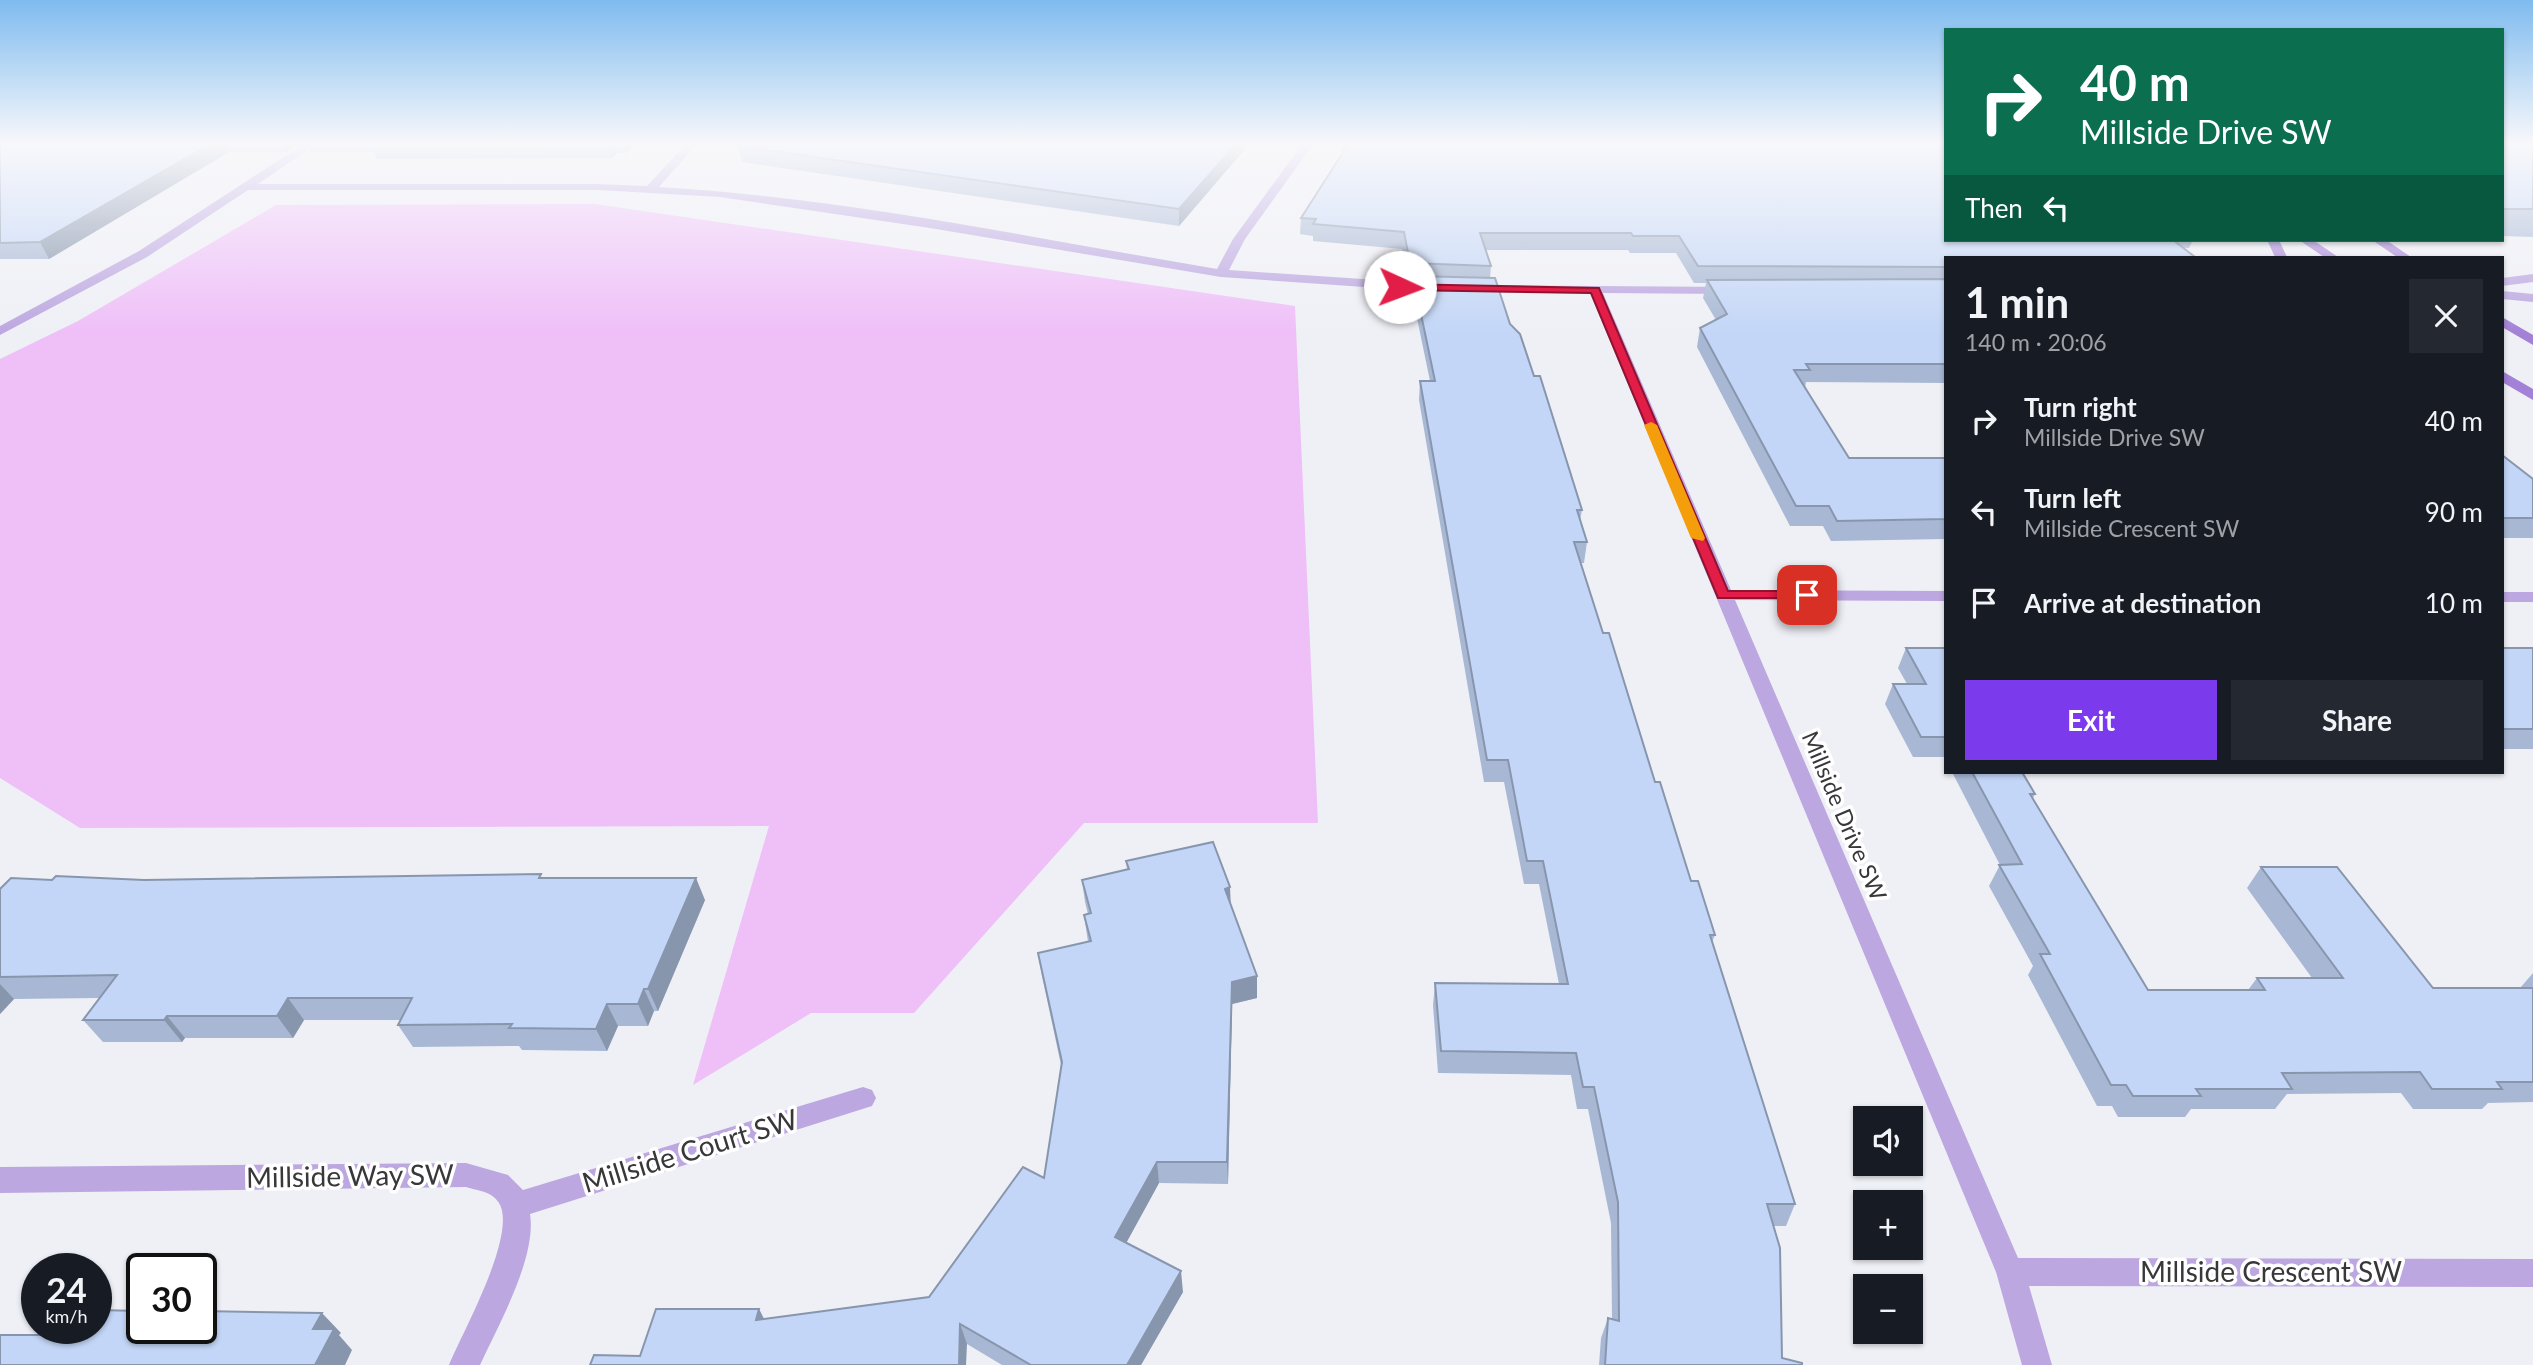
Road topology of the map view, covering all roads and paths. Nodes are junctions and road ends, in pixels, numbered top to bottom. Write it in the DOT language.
graph roads {
  1 [pos="216,207"];
  2 [pos="813,207"];
  3 [pos="1263,207"];
  4 [pos="2308,242"];
  5 [pos="2381,242"];
  6 [pos="2330,256"];
  7 [pos="2403,256"];
  8 [pos="1221,273"];
  9 [pos="2533,278"];
  10 [pos="2504,282"];
  11 [pos="1595,290"];
  12 [pos="1743,290"];
  13 [pos="2504,295"];
  14 [pos="2533,298"];
  15 [pos="2504,322"];
  16 [pos="0,331"];
  17 [pos="2533,341"];
  18 [pos="2504,376"];
  19 [pos="2533,396"];
  20 [pos="1723,595"];
  21 [pos="1944,596"];
  22 [pos="2504,597"];
  23 [pos="2533,597"];
  24 [pos="863,1098"];
  25 [pos="0,1180"];
  26 [pos="517,1205"];
  27 [pos="2010,1272"];
  28 [pos="2533,1273"];
  29 [pos="464,1365"];
  30 [pos="2037,1365"];
  1 -- 16 [label="street"];
  2 -- 8 [label="street"];
  3 -- 8 [label="street"];
  4 -- 6 [label="main road"];
  5 -- 7 [label="main road"];
  8 -- 11 [label="street"];
  9 -- 10 [label="street"];
  11 -- 12 [label="street"];
  11 -- 20 [label="street, Millside Drive SW"];
  13 -- 14 [label="street"];
  15 -- 17 [label="main road"];
  18 -- 19 [label="main road"];
  20 -- 21 [label="street"];
  20 -- 27 [label="street, Millside Drive SW"];
  22 -- 23 [label="street"];
  24 -- 26 [label="street, Millside Court SW"];
  25 -- 26 [label="street, Millside Way SW"];
  26 -- 29 [label="street"];
  27 -- 28 [label="street, Millside Crescent SW"];
  27 -- 30 [label="street, Millside Drive SW"];
}
